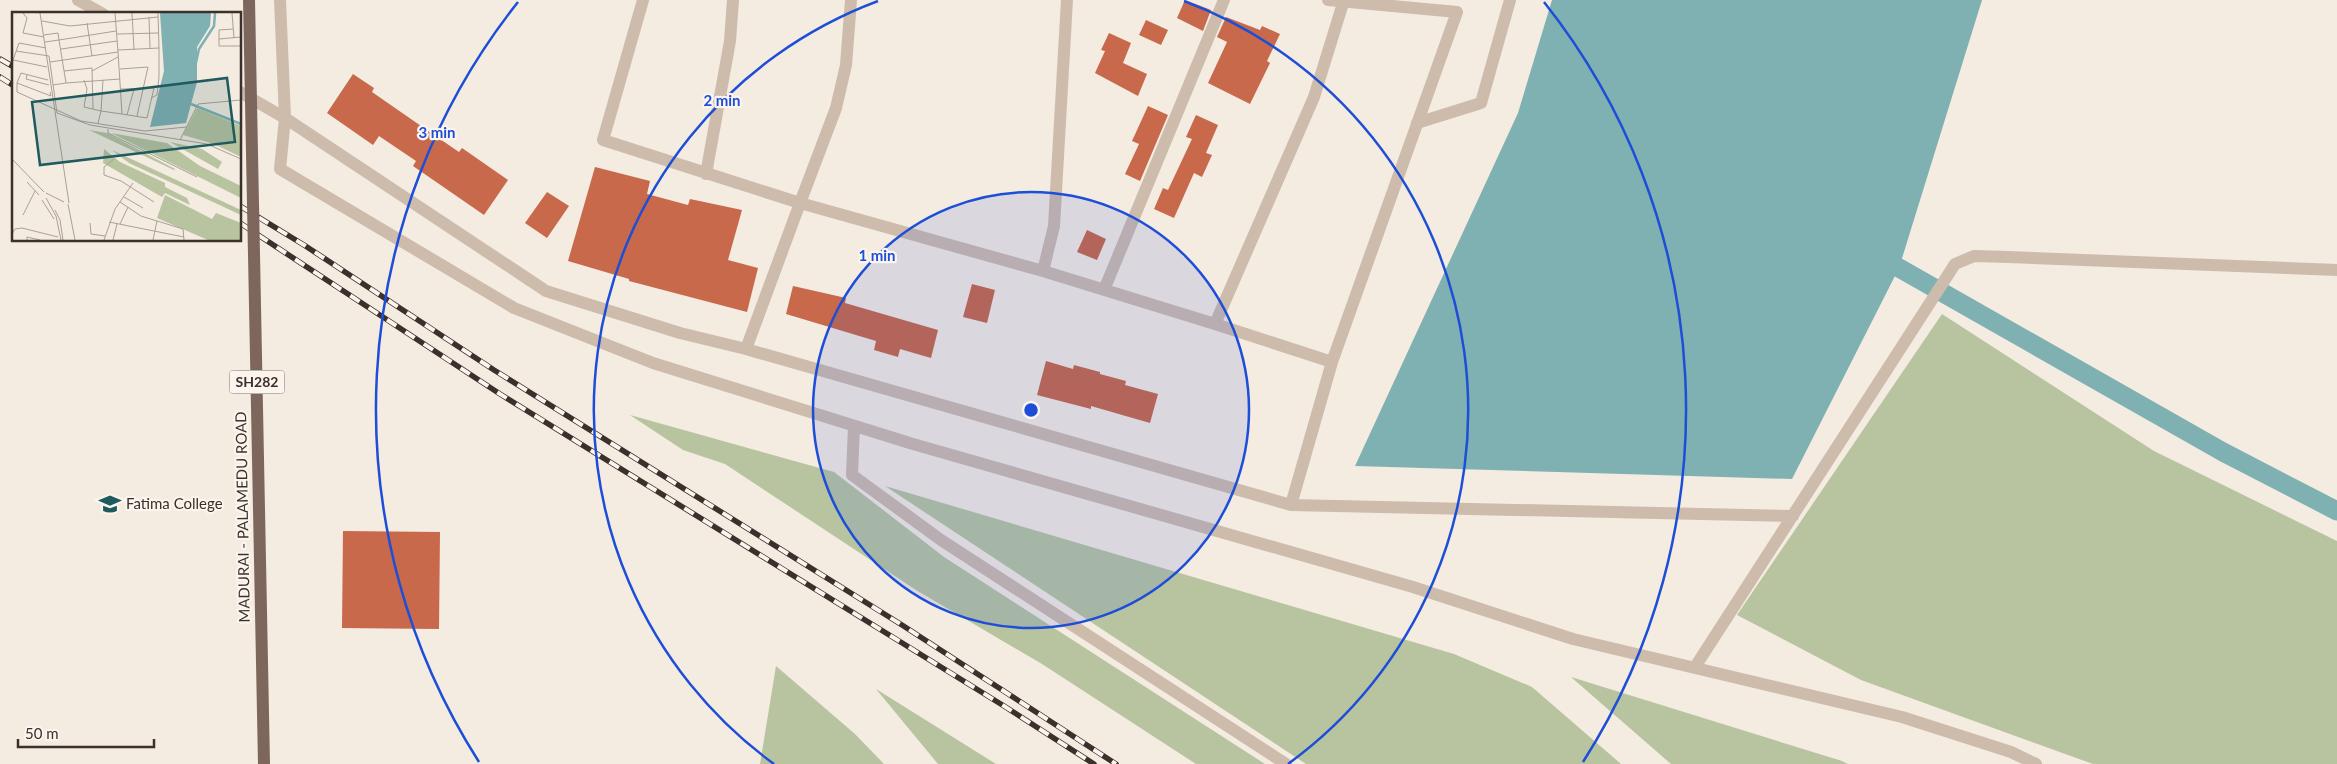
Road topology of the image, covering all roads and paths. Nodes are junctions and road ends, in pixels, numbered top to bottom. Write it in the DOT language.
graph roads {
  1 [pos="78,0"];
  2 [pos="249,0"];
  3 [pos="280,0"];
  4 [pos="643,0"];
  5 [pos="733,0"];
  6 [pos="851,0"];
  7 [pos="1067,0"];
  8 [pos="1224,0"];
  9 [pos="1328,0"];
  10 [pos="1510,0"];
  11 [pos="1343,1"];
  12 [pos="99,12"];
  13 [pos="241,93"];
  14 [pos="285,118"];
  15 [pos="1417,123"];
  16 [pos="706,174"];
  17 [pos="800,203"];
  18 [pos="2337,270"];
  19 [pos="1043,271"];
  20 [pos="1104,290"];
  21 [pos="1215,324"];
  22 [pos="746,349"];
  23 [pos="1332,362"];
  24 [pos="854,426"];
  25 [pos="1291,505"];
  26 [pos="1793,516"];
  27 [pos="1695,667"];
  28 [pos="264,764"];
  29 [pos="1286,764"];
  30 [pos="2036,764"];
  1 -- 12 [label="street"];
  2 -- 28 [label="main road, MADURAI - PALAMEDU ROAD / SH282, bridge"];
  3 -- 14 [label="street"];
  4 -- 16 [label="street"];
  5 -- 16 [label="street"];
  6 -- 17 [label="street"];
  7 -- 19 [label="street"];
  8 -- 20 [label="street"];
  9 -- 11 [label="street"];
  10 -- 15 [label="street"];
  11 -- 15 [label="street"];
  11 -- 21 [label="street"];
  13 -- 14 [label="street"];
  14 -- 22 [label="street"];
  14 -- 24 [label="street"];
  15 -- 23 [label="street"];
  16 -- 17 [label="street"];
  17 -- 19 [label="street"];
  17 -- 22 [label="street"];
  18 -- 26 [label="street"];
  19 -- 20 [label="street"];
  20 -- 21 [label="street"];
  21 -- 23 [label="street"];
  22 -- 25 [label="street"];
  23 -- 25 [label="street"];
  24 -- 27 [label="street"];
  24 -- 29 [label="street"];
  25 -- 26 [label="street"];
  26 -- 27 [label="street"];
  27 -- 30 [label="street"];
}
